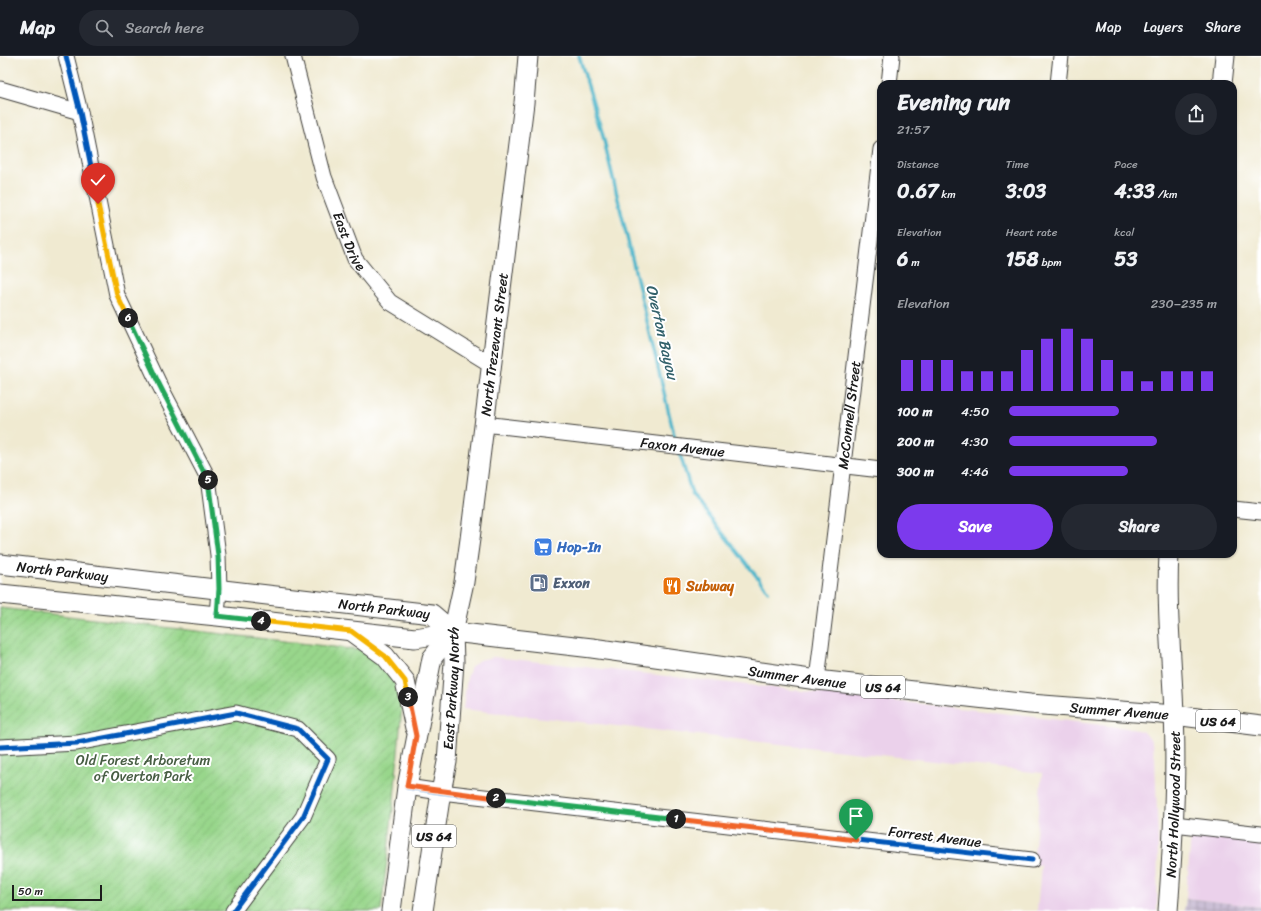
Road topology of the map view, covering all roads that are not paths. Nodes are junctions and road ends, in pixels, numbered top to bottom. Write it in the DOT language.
graph roads {
  1 [pos="66,56"];
  2 [pos="293,56"];
  3 [pos="528,56"];
  4 [pos="892,56"];
  5 [pos="1061,56"];
  6 [pos="1225,56"];
  7 [pos="889,80"];
  8 [pos="1058,80"];
  9 [pos="1222,80"];
  10 [pos="0,89"];
  11 [pos="80,112"];
  12 [pos="877,183"];
  13 [pos="492,365"];
  14 [pos="484,424"];
  15 [pos="844,466"];
  16 [pos="877,470"];
  17 [pos="1237,509"];
  18 [pos="1261,512"];
  19 [pos="1169,558"];
  20 [pos="0,564"];
  21 [pos="219,589"];
  22 [pos="0,594"];
  23 [pos="217,616"];
  24 [pos="351,631"];
  25 [pos="453,632"];
  26 [pos="817,680"];
  27 [pos="1174,715"];
  28 [pos="1261,726"];
  29 [pos="416,736"];
  30 [pos="0,747"];
  31 [pos="407,786"];
  32 [pos="441,792"];
  33 [pos="1174,824"];
  34 [pos="1261,834"];
  35 [pos="1032,860"];
  36 [pos="233,911"];
  37 [pos="391,911"];
  38 [pos="423,911"];
  39 [pos="1168,911"];
  1 -- 11 [label="street"];
  2 -- 13 [label="street, East Drive"];
  3 -- 13 [label="main road, North Trezevant Street"];
  4 -- 7 [label="street"];
  5 -- 8 [label="street"];
  6 -- 9 [label="main road"];
  10 -- 11 [label="street"];
  11 -- 21 [label="street"];
  12 -- 15 [label="street, McConnell Street"];
  13 -- 14 [label="main road, North Trezevant Street"];
  14 -- 15 [label="street, Faxon Avenue"];
  14 -- 25 [label="main road, North Trezevant Street"];
  15 -- 16 [label="street, Faxon Avenue"];
  15 -- 26 [label="street, McConnell Street"];
  17 -- 18 [label="street"];
  19 -- 27 [label="main road, North Hollywood Street"];
  20 -- 21 [label="main road, North Parkway"];
  21 -- 23 [label="street"];
  21 -- 25 [label="main road, North Parkway"];
  22 -- 23 [label="main road, North Parkway"];
  23 -- 24 [label="main road, North Parkway"];
  24 -- 25 [label="main road, North Parkway"];
  24 -- 29 [label="main road"];
  25 -- 26 [label="main road, Summer Avenue / US 64"];
  25 -- 29 [label="main road, East Parkway North / US 64"];
  25 -- 32 [label="main road, East Parkway North / US 64"];
  26 -- 27 [label="main road, Summer Avenue / US 64"];
  27 -- 28 [label="main road, Summer Avenue / US 64"];
  27 -- 33 [label="main road, North Hollywood Street"];
  29 -- 31 [label="main road, East Parkway North / US 64"];
  30 -- 36 [label="street"];
  31 -- 32 [label="street, Forrest Avenue"];
  31 -- 37 [label="main road, East Parkway North / US 64"];
  32 -- 35 [label="street, Forrest Avenue"];
  32 -- 38 [label="main road, East Parkway North / US 64"];
  33 -- 34 [label="street"];
  33 -- 39 [label="main road, North Hollywood Street"];
}
